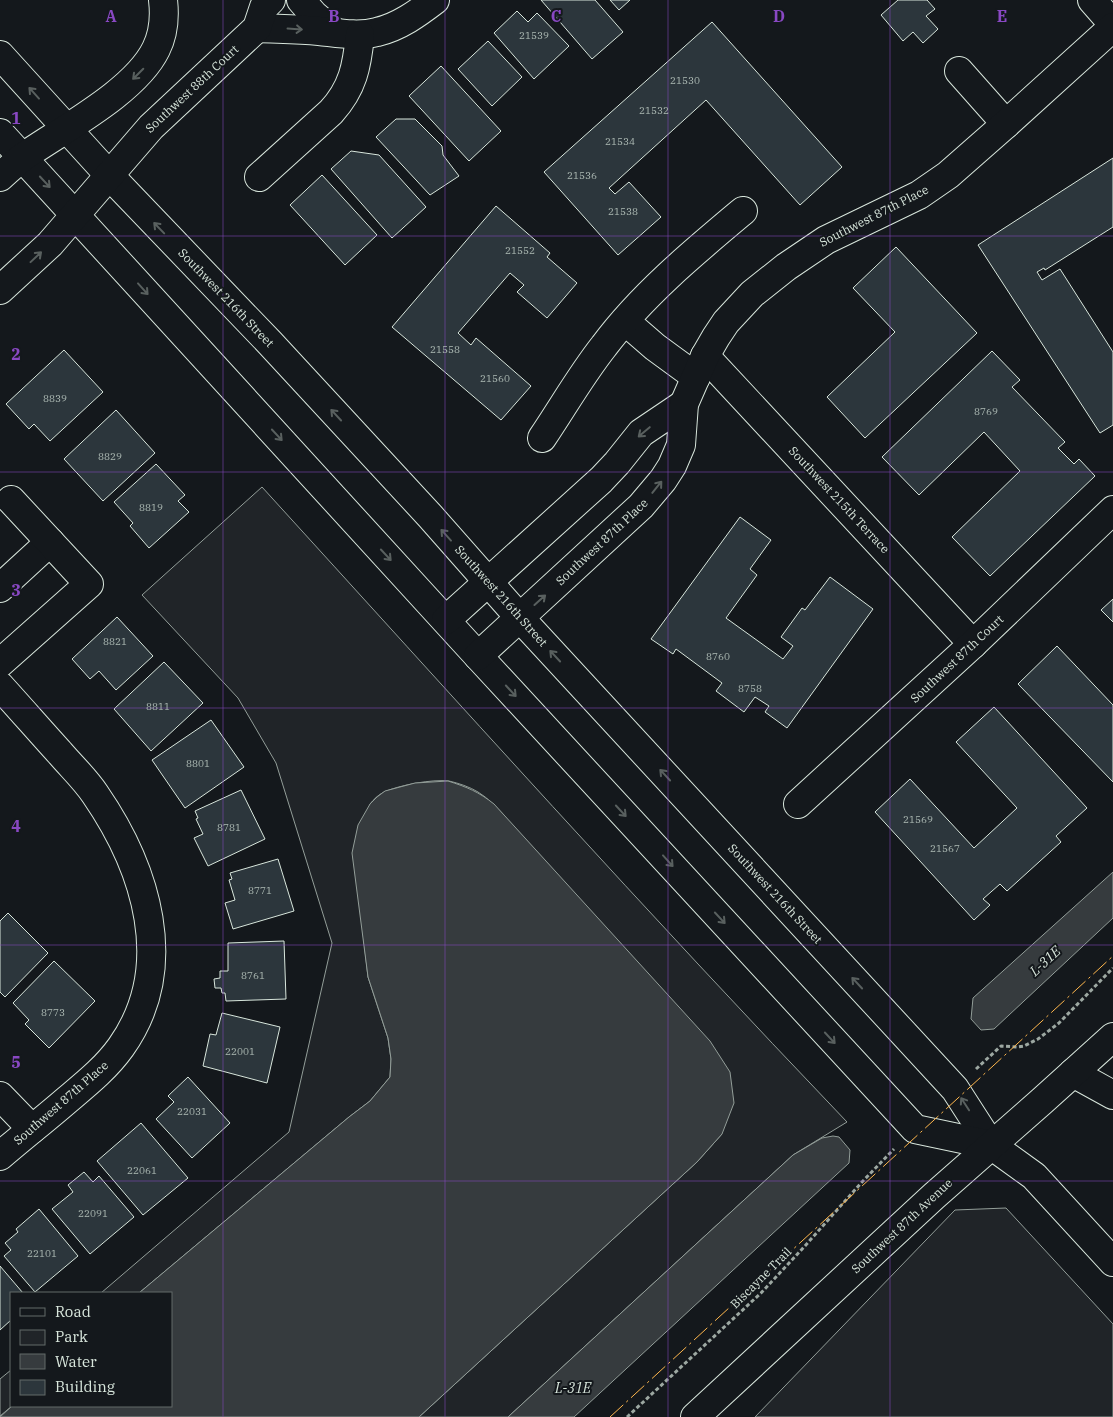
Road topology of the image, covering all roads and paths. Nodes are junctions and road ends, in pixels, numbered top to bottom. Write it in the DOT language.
graph roads {
  1 [pos="164,0"];
  2 [pos="271,0"];
  3 [pos="301,0"];
  4 [pos="1092,0"];
  5 [pos="428,2"];
  6 [pos="1113,25"];
  7 [pos="257,28"];
  8 [pos="334,32"];
  9 [pos="360,35"];
  10 [pos="0,55"];
  11 [pos="959,71"];
  12 [pos="1006,124"];
  13 [pos="67,129"];
  14 [pos="0,133"];
  15 [pos="22,158"];
  16 [pos="109,175"];
  17 [pos="0,177"];
  18 [pos="258,177"];
  19 [pos="743,212"];
  20 [pos="75,214"];
  21 [pos="0,290"];
  22 [pos="624,321"];
  23 [pos="701,367"];
  24 [pos="684,404"];
  25 [pos="542,438"];
  26 [pos="11,500"];
  27 [pos="1113,510"];
  28 [pos="50,542"];
  29 [pos="489,582"];
  30 [pos="0,588"];
  31 [pos="520,618"];
  32 [pos="446,620"];
  33 [pos="973,644"];
  34 [pos="478,656"];
  35 [pos="0,663"];
  36 [pos="0,686"];
  37 [pos="798,804"];
  38 [pos="1113,968"];
  39 [pos="1113,1037"];
  40 [pos="974,1071"];
  41 [pos="1073,1074"];
  42 [pos="1113,1095"];
  43 [pos="0,1096"];
  44 [pos="32,1129"];
  45 [pos="900,1143"];
  46 [pos="991,1145"];
  47 [pos="0,1156"];
  48 [pos="1113,1262"];
  49 [pos="627,1417"];
  50 [pos="695,1417"];
  1 -- 13 [label="street, one-way"];
  2 -- 7 [label="street, Southwest 88th Court"];
  3 -- 8 [label="street"];
  4 -- 6 [label="street, Southwest 87th Place"];
  5 -- 9 [label="street"];
  6 -- 12 [label="street, Southwest 87th Place"];
  7 -- 8 [label="street, one-way"];
  7 -- 16 [label="street, Southwest 88th Court"];
  8 -- 9 [label="street"];
  9 -- 18 [label="street"];
  13 -- 10 [label="street, Southwest 216th Street, one-way"];
  11 -- 12 [label="street"];
  12 -- 23 [label="street, Southwest 87th Place"];
  13 -- 15 [label="street"];
  13 -- 16 [label="street, Southwest 216th Street"];
  14 -- 15 [label="street, Southwest 216th Street"];
  15 -- 17 [label="street"];
  15 -- 20 [label="street, Southwest 216th Street, one-way"];
  16 -- 20 [label="street, Southwest 88th Court"];
  29 -- 16 [label="street, Southwest 216th Street, one-way"];
  19 -- 22 [label="street"];
  21 -- 20 [label="street, Southwest 88th Court, one-way"];
  20 -- 32 [label="street, Southwest 216th Street, one-way"];
  22 -- 23 [label="street, Southwest 215th Terrace"];
  22 -- 25 [label="street"];
  23 -- 24 [label="street, Southwest 87th Place"];
  23 -- 33 [label="street, Southwest 215th Terrace"];
  24 -- 29 [label="street, one-way"];
  31 -- 24 [label="street, Southwest 87th Place, one-way"];
  26 -- 28 [label="street"];
  27 -- 33 [label="street, Southwest 87th Court"];
  28 -- 30 [label="street"];
  28 -- 35 [label="street"];
  29 -- 31 [label="street, Southwest 216th Street"];
  29 -- 32 [label="street"];
  31 -- 34 [label="street, Southwest 87th Place"];
  46 -- 31 [label="street, Southwest 216th Street, one-way"];
  32 -- 34 [label="street, Southwest 216th Street"];
  33 -- 37 [label="street, Southwest 87th Court"];
  34 -- 46 [label="street, Southwest 216th Street, one-way"];
  36 -- 44 [label="street, Southwest 87th Place"];
  38 -- 40 [label="path"];
  39 -- 41 [label="street, Southwest 87th Avenue"];
  41 -- 42 [label="street"];
  41 -- 46 [label="street, Southwest 87th Avenue"];
  43 -- 44 [label="street"];
  44 -- 47 [label="street, Southwest 87th Place"];
  45 -- 49 [label="path, Biscayne Trail"];
  46 -- 48 [label="street, Southwest 216th Street"];
  46 -- 50 [label="street, Southwest 87th Avenue"];
}
